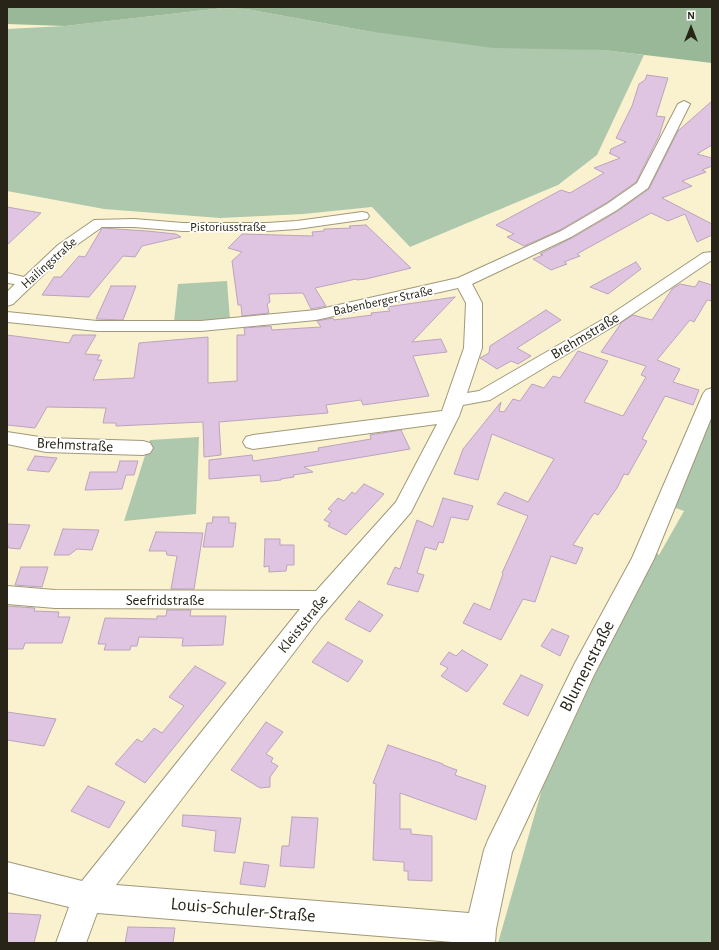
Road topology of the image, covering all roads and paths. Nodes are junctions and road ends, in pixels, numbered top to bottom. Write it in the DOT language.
graph roads {
  1 [pos="684,104"];
  2 [pos="362,216"];
  3 [pos="93,226"];
  4 [pos="708,256"];
  5 [pos="7,278"];
  6 [pos="27,282"];
  7 [pos="463,282"];
  8 [pos="7,301"];
  9 [pos="7,317"];
  10 [pos="712,394"];
  11 [pos="452,408"];
  12 [pos="7,438"];
  13 [pos="253,442"];
  14 [pos="142,448"];
  15 [pos="7,595"];
  16 [pos="322,600"];
  17 [pos="7,877"];
  18 [pos="88,897"];
  19 [pos="480,936"];
  20 [pos="72,943"];
  1 -- 7 [label="street, Babenberger Straße"];
  2 -- 3 [label="street, Pistoriusstraße"];
  3 -- 6 [label="street, Hailingstraße"];
  4 -- 11 [label="street, Brehmstraße"];
  5 -- 6 [label="street"];
  6 -- 8 [label="street, Hailingstraße"];
  7 -- 9 [label="street, Babenberger Straße"];
  7 -- 11 [label="street, Kleiststraße"];
  10 -- 19 [label="street, Blumenstraße"];
  11 -- 13 [label="street, Brehmstraße"];
  11 -- 16 [label="street, Kleiststraße"];
  12 -- 14 [label="street, Brehmstraße"];
  15 -- 16 [label="street, Seefridstraße"];
  16 -- 18 [label="street, Kleiststraße"];
  17 -- 18 [label="street, Louis-Schuler-Straße"];
  18 -- 19 [label="street, Louis-Schuler-Straße"];
  18 -- 20 [label="street, Kleiststraße"];
}
